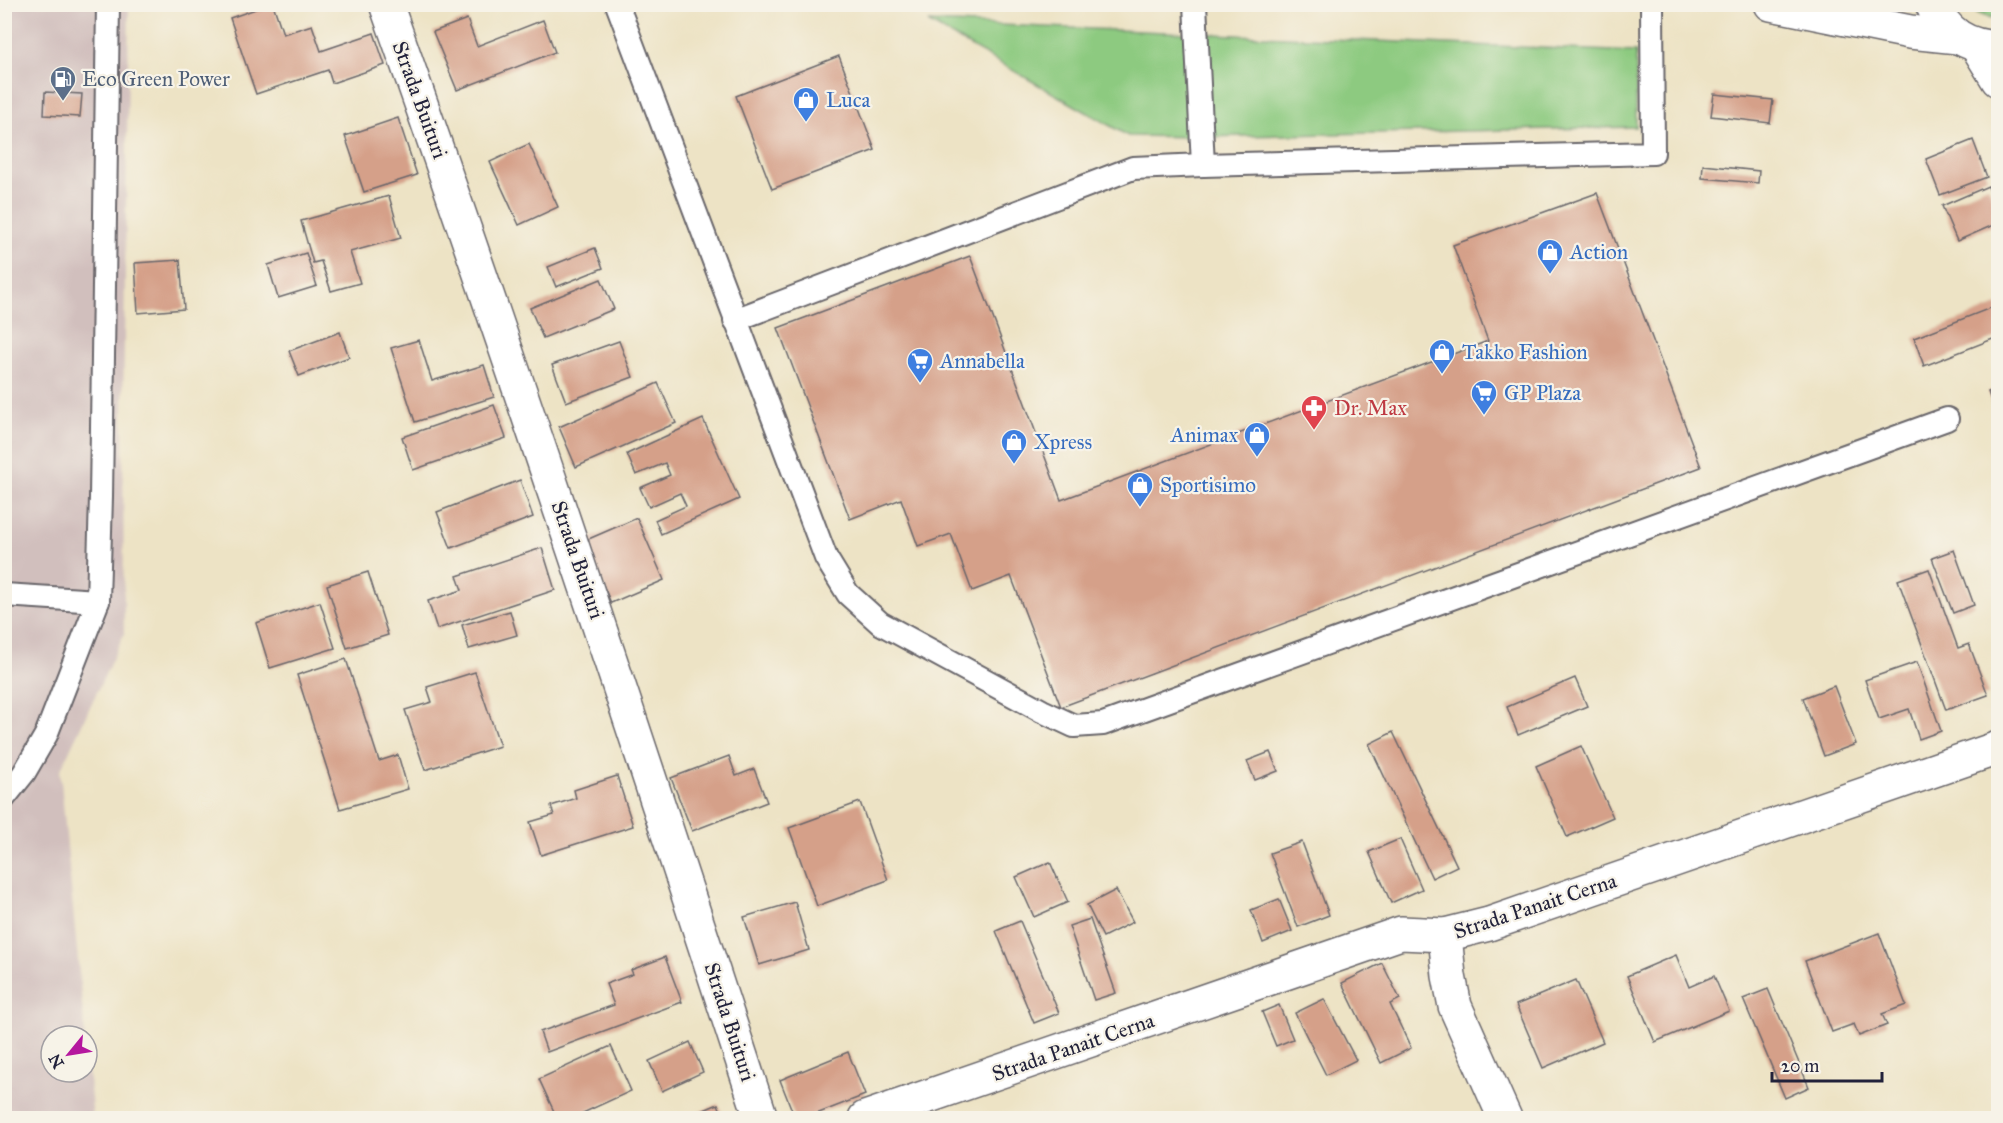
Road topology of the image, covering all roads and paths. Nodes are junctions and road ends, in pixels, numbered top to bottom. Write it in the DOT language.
graph roads {
  1 [pos="108,4"];
  2 [pos="386,4"];
  3 [pos="617,4"];
  4 [pos="1195,4"];
  5 [pos="1652,4"];
  6 [pos="1771,4"];
  7 [pos="1932,4"];
  8 [pos="1978,44"];
  9 [pos="1998,80"];
  10 [pos="1203,165"];
  11 [pos="735,320"];
  12 [pos="1947,419"];
  13 [pos="4,595"];
  14 [pos="98,601"];
  15 [pos="1998,748"];
  16 [pos="4,798"];
  17 [pos="1445,935"];
  18 [pos="762,1119"];
  19 [pos="865,1119"];
  20 [pos="1505,1119"];
  1 -- 14 [label="lane"];
  2 -- 18 [label="street, Strada Buituri"];
  3 -- 11 [label="lane"];
  4 -- 10 [label="lane"];
  5 -- 10 [label="lane"];
  6 -- 8 [label="street"];
  7 -- 8 [label="street"];
  8 -- 9 [label="street"];
  10 -- 11 [label="lane"];
  11 -- 12 [label="lane"];
  13 -- 14 [label="lane"];
  14 -- 16 [label="lane"];
  15 -- 17 [label="street, Strada Panait Cerna"];
  17 -- 19 [label="street, Strada Panait Cerna"];
  17 -- 20 [label="street"];
}
